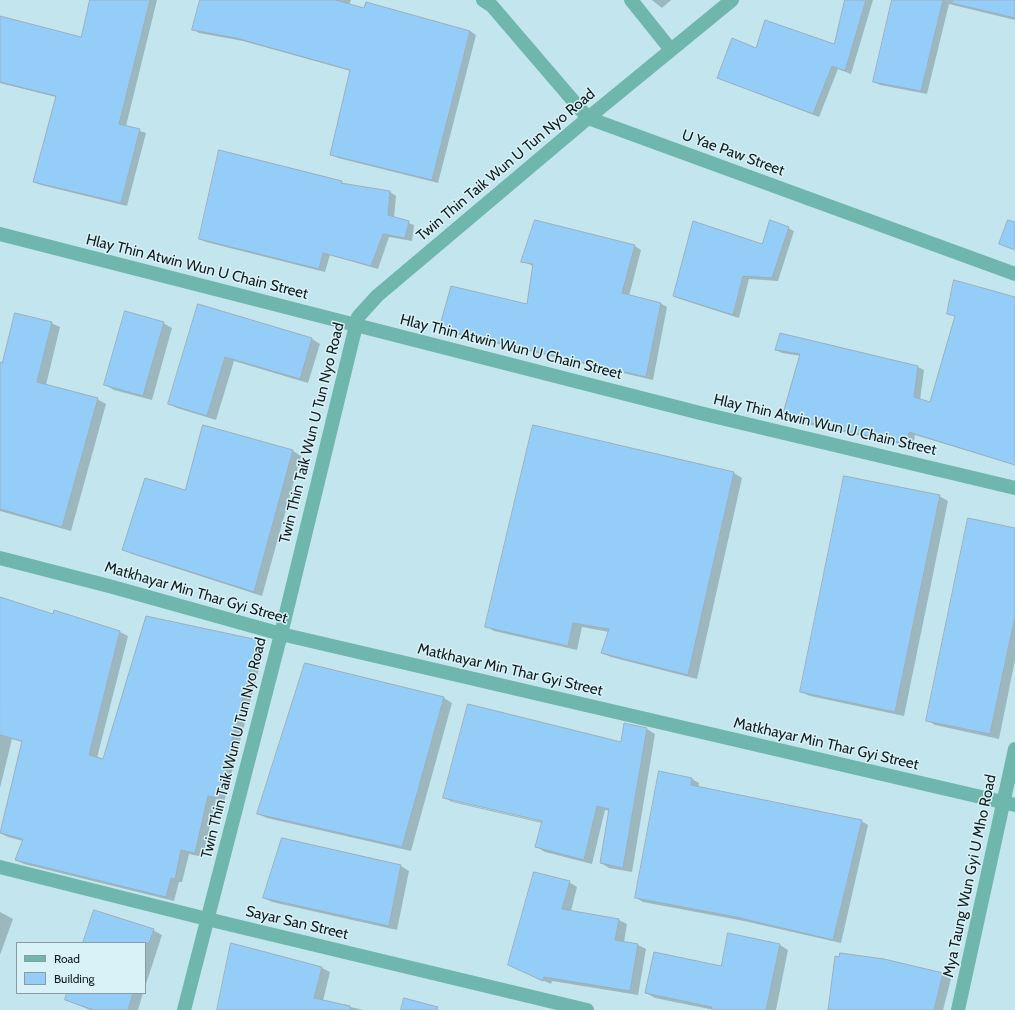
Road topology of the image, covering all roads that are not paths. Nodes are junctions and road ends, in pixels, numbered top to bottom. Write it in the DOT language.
graph roads {
  1 [pos="483,0"];
  2 [pos="631,0"];
  3 [pos="732,0"];
  4 [pos="672,50"];
  5 [pos="588,118"];
  6 [pos="0,234"];
  7 [pos="1015,274"];
  8 [pos="356,326"];
  9 [pos="1015,488"];
  10 [pos="0,558"];
  11 [pos="281,634"];
  12 [pos="1015,749"];
  13 [pos="1009,804"];
  14 [pos="0,867"];
  15 [pos="208,919"];
  16 [pos="184,1010"];
  17 [pos="587,1010"];
  18 [pos="958,1010"];
  1 -- 5 [label="street, U Yae Paw Street"];
  2 -- 4 [label="street"];
  3 -- 4 [label="street, Twin Thin Taik Wun U Tun Nyo Road"];
  4 -- 5 [label="street, Twin Thin Taik Wun U Tun Nyo Road"];
  5 -- 7 [label="street, U Yae Paw Street"];
  5 -- 8 [label="street, Twin Thin Taik Wun U Tun Nyo Road"];
  6 -- 8 [label="street, Hlay Thin Atwin Wun U Chain Street"];
  8 -- 9 [label="street, Hlay Thin Atwin Wun U Chain Street"];
  8 -- 11 [label="street, Twin Thin Taik Wun U Tun Nyo Road"];
  10 -- 11 [label="street, Matkhayar Min Thar Gyi Street"];
  11 -- 13 [label="street, Matkhayar Min Thar Gyi Street"];
  11 -- 15 [label="street, Twin Thin Taik Wun U Tun Nyo Road"];
  12 -- 13 [label="street, Mya Taung Wun Gyi U Mho Road"];
  13 -- 18 [label="street, Mya Taung Wun Gyi U Mho Road"];
  14 -- 15 [label="street, Sayar San Street"];
  15 -- 16 [label="street, Twin Thin Taik Wun U Tun Nyo Road"];
  15 -- 17 [label="street, Sayar San Street"];
}
